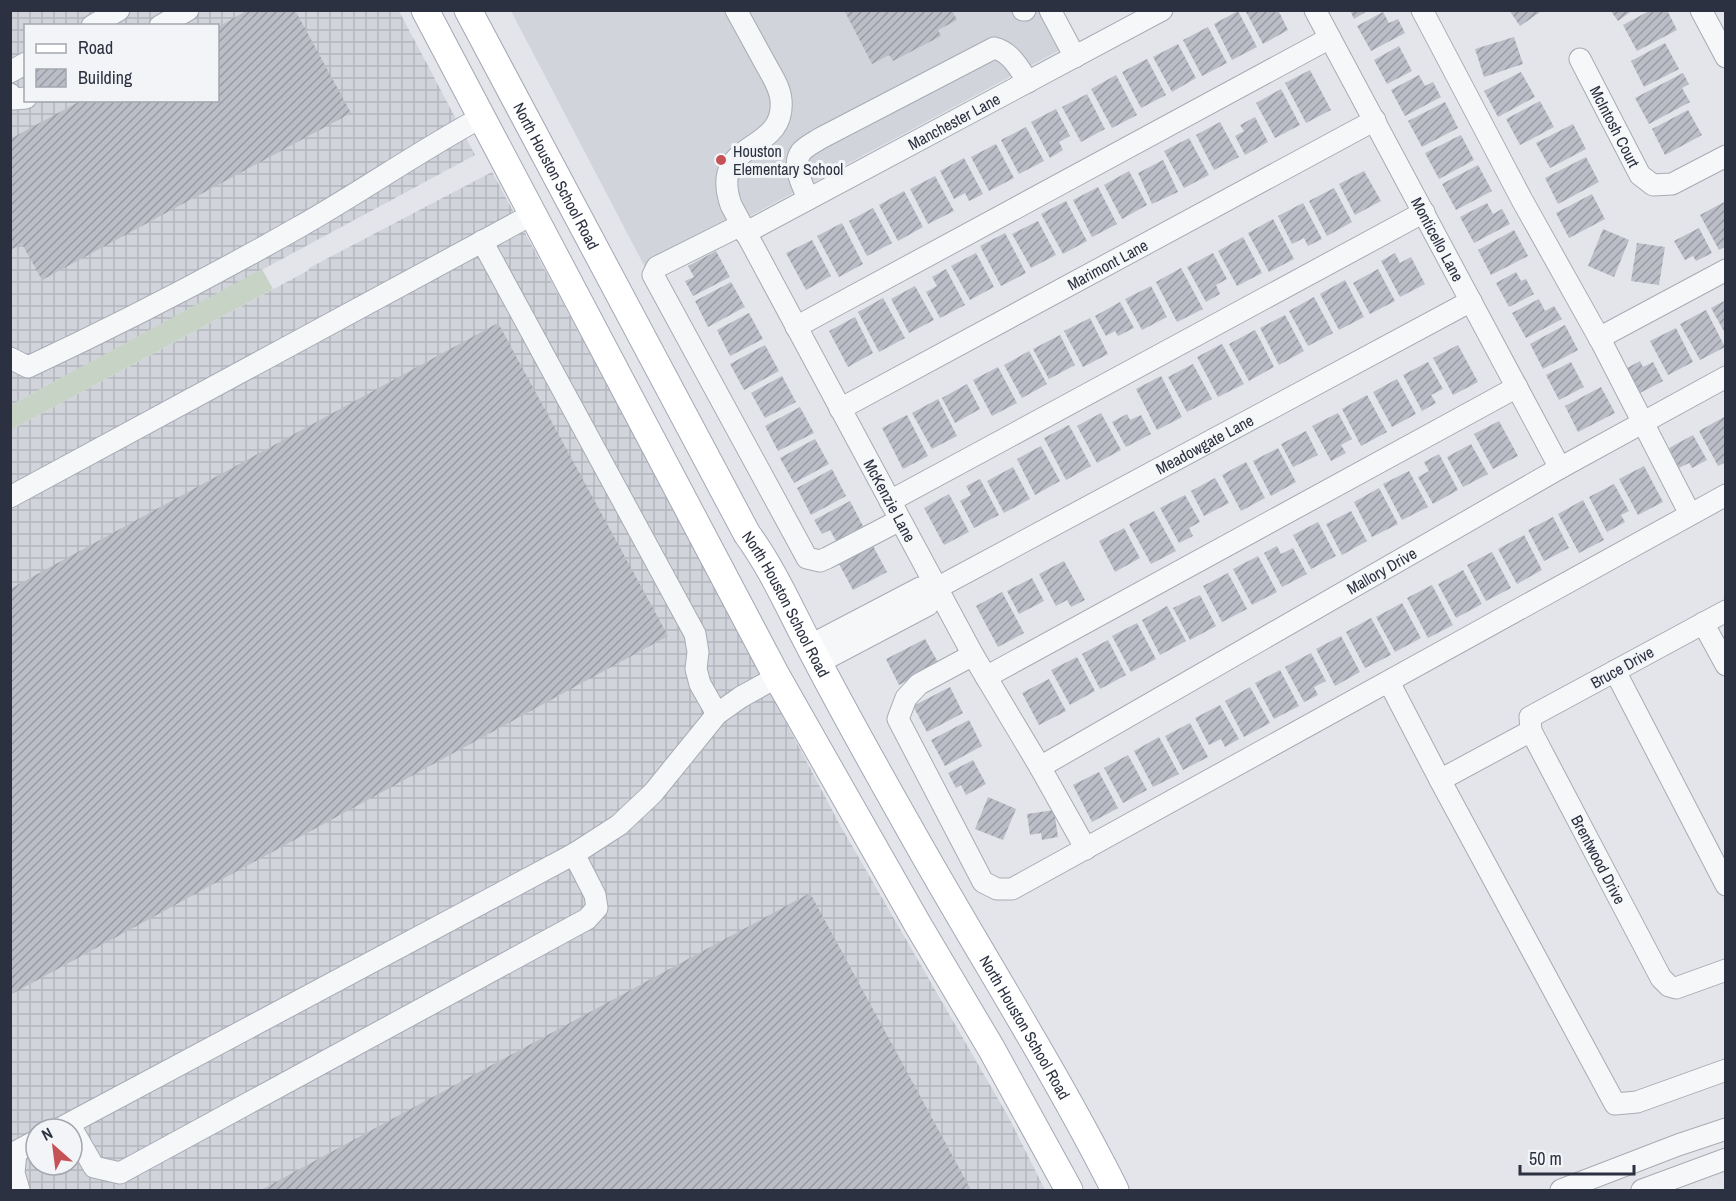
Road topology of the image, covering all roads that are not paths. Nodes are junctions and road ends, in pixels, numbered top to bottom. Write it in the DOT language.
graph roads {
  1 [pos="119,10"];
  2 [pos="188,10"];
  3 [pos="425,10"];
  4 [pos="468,10"];
  5 [pos="736,10"];
  6 [pos="1050,10"];
  7 [pos="1162,10"];
  8 [pos="1315,10"];
  9 [pos="1422,10"];
  10 [pos="1701,10"];
  11 [pos="95,24"];
  12 [pos="164,24"];
  13 [pos="1330,38"];
  14 [pos="1075,57"];
  15 [pos="1725,57"];
  16 [pos="1580,59"];
  17 [pos="24,64"];
  18 [pos="10,72"];
  19 [pos="1028,82"];
  20 [pos="10,94"];
  21 [pos="24,98"];
  22 [pos="516,100"];
  23 [pos="482,117"];
  24 [pos="1375,120"];
  25 [pos="1725,156"];
  26 [pos="808,199"];
  27 [pos="1424,212"];
  28 [pos="533,214"];
  29 [pos="743,229"];
  30 [pos="482,241"];
  31 [pos="1725,270"];
  32 [pos="1471,301"];
  33 [pos="796,327"];
  34 [pos="1599,338"];
  35 [pos="10,358"];
  36 [pos="1725,377"];
  37 [pos="1517,387"];
  38 [pos="840,409"];
  39 [pos="1644,422"];
  40 [pos="1560,468"];
  41 [pos="1725,495"];
  42 [pos="10,497"];
  43 [pos="890,501"];
  44 [pos="1690,514"];
  45 [pos="900,520"];
  46 [pos="937,588"];
  47 [pos="1725,611"];
  48 [pos="1703,623"];
  49 [pos="814,654"];
  50 [pos="973,655"];
  51 [pos="1725,665"];
  52 [pos="1615,671"];
  53 [pos="986,676"];
  54 [pos="777,677"];
  55 [pos="1389,682"];
  56 [pos="717,714"];
  57 [pos="1531,731"];
  58 [pos="1040,767"];
  59 [pos="1440,780"];
  60 [pos="1086,849"];
  61 [pos="574,854"];
  62 [pos="1725,885"];
  63 [pos="1725,970"];
  64 [pos="1725,1070"];
  65 [pos="84,1119"];
  66 [pos="1725,1129"];
  67 [pos="84,1152"];
  68 [pos="13,1154"];
  69 [pos="1725,1159"];
  70 [pos="19,1191"];
  71 [pos="1069,1191"];
  72 [pos="1115,1191"];
  73 [pos="1561,1191"];
  74 [pos="1642,1191"];
  1 -- 11 [label="street"];
  2 -- 12 [label="street"];
  3 -- 23 [label="main road"];
  4 -- 22 [label="main road, North Houston School Road"];
  5 -- 29 [label="street, McKenzie Lane"];
  6 -- 14 [label="street"];
  7 -- 14 [label="street, Manchester Lane"];
  8 -- 13 [label="street, Monticello Lane"];
  9 -- 34 [label="street"];
  10 -- 15 [label="street"];
  13 -- 24 [label="street, Monticello Lane"];
  13 -- 33 [label="street"];
  14 -- 19 [label="street, Manchester Lane"];
  16 -- 25 [label="street, McIntosh Court"];
  17 -- 18 [label="street"];
  19 -- 26 [label="street, Manchester Lane"];
  19 -- 26 [label="street"];
  20 -- 21 [label="street"];
  22 -- 23 [label="main road"];
  22 -- 49 [label="main road, North Houston School Road"];
  23 -- 28 [label="main road"];
  23 -- 35 [label="street"];
  24 -- 27 [label="street, Monticello Lane"];
  24 -- 38 [label="street, Marimont Lane"];
  26 -- 29 [label="street, Manchester Lane"];
  27 -- 32 [label="street, Monticello Lane"];
  27 -- 43 [label="street"];
  28 -- 30 [label="street"];
  28 -- 54 [label="main road"];
  29 -- 33 [label="street, McKenzie Lane"];
  29 -- 45 [label="street, Manchester Lane"];
  30 -- 42 [label="street"];
  30 -- 56 [label="street"];
  31 -- 34 [label="street"];
  32 -- 37 [label="street, Monticello Lane"];
  32 -- 46 [label="street, Meadowgate Lane"];
  33 -- 38 [label="street, McKenzie Lane"];
  34 -- 39 [label="street"];
  36 -- 39 [label="street, Mallory Drive"];
  37 -- 40 [label="street, Monticello Lane"];
  37 -- 53 [label="street"];
  38 -- 43 [label="street, McKenzie Lane"];
  39 -- 40 [label="street, Mallory Drive"];
  39 -- 44 [label="street"];
  40 -- 58 [label="street, Mallory Drive"];
  41 -- 44 [label="street"];
  43 -- 45 [label="street, McKenzie Lane"];
  44 -- 55 [label="street"];
  45 -- 46 [label="street, McKenzie Lane"];
  46 -- 49 [label="street, Meadowgate Lane"];
  46 -- 50 [label="street, McKenzie Lane"];
  47 -- 48 [label="street, Bruce Drive"];
  48 -- 51 [label="street"];
  48 -- 52 [label="street, Bruce Drive"];
  49 -- 54 [label="main road"];
  49 -- 72 [label="main road, North Houston School Road"];
  50 -- 53 [label="street, McKenzie Lane"];
  50 -- 60 [label="street"];
  52 -- 57 [label="street, Bruce Drive"];
  52 -- 62 [label="street"];
  53 -- 58 [label="street, McKenzie Lane"];
  54 -- 56 [label="street"];
  54 -- 71 [label="main road"];
  55 -- 59 [label="street"];
  55 -- 60 [label="street"];
  56 -- 61 [label="street"];
  57 -- 59 [label="street"];
  57 -- 63 [label="street, Brentwood Drive"];
  58 -- 60 [label="street, McKenzie Lane"];
  59 -- 64 [label="street"];
  61 -- 65 [label="street"];
  61 -- 67 [label="street"];
  66 -- 73 [label="street"];
  68 -- 70 [label="street"];
  69 -- 74 [label="street"];
}
